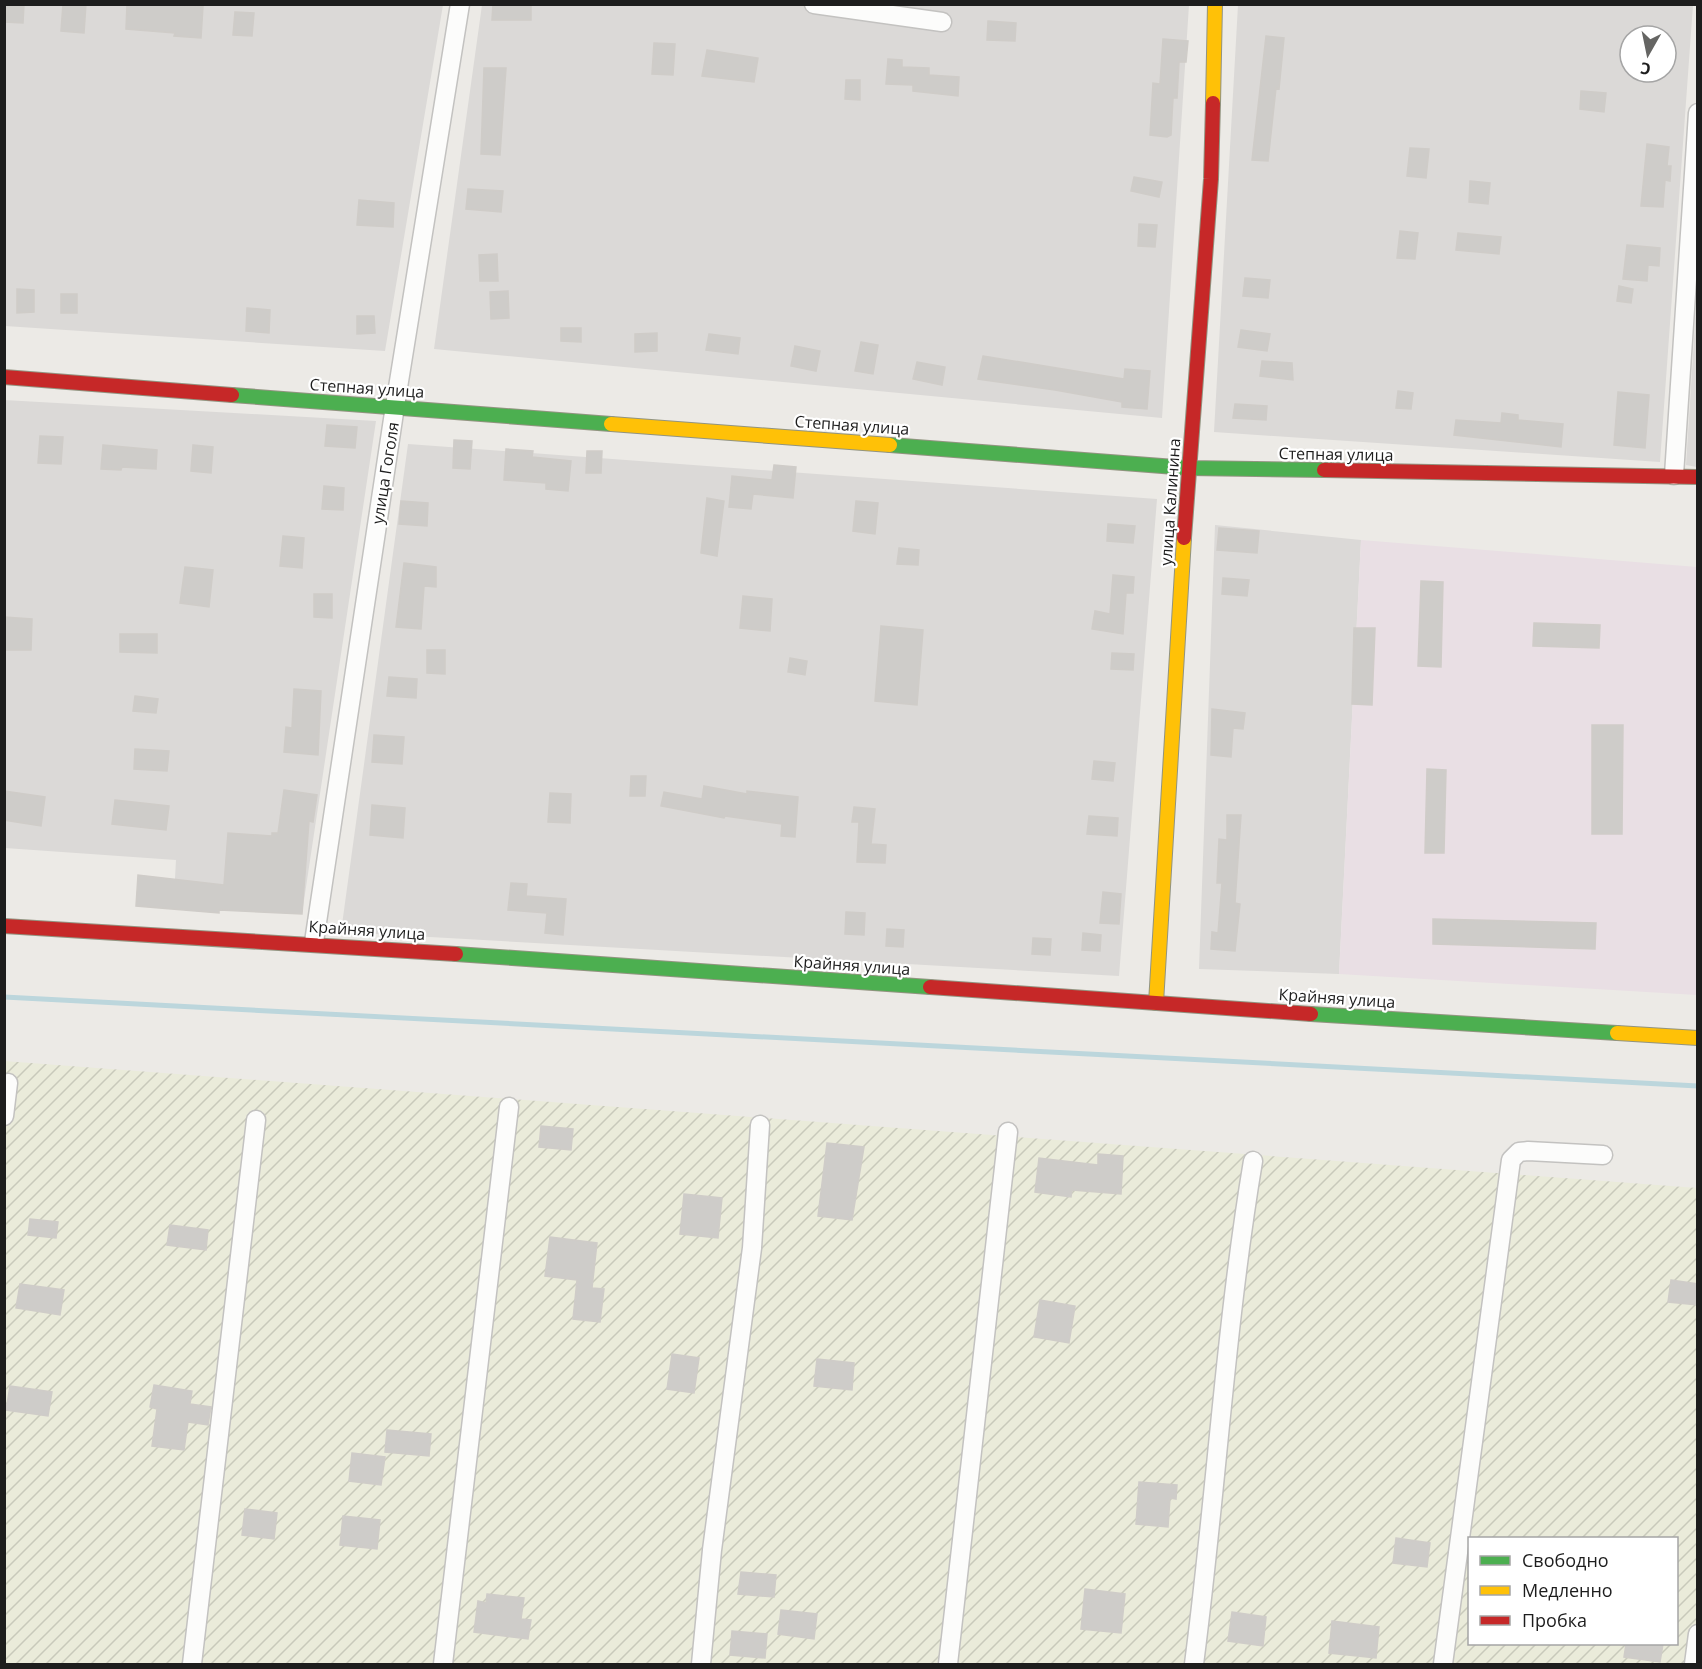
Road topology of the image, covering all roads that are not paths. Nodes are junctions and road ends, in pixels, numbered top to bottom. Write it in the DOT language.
graph roads {
  1 [pos="460,4"];
  2 [pos="814,4"];
  3 [pos="1215,4"];
  4 [pos="942,22"];
  5 [pos="1698,113"];
  6 [pos="4,377"];
  7 [pos="395,406"];
  8 [pos="1188,468"];
  9 [pos="1674,475"];
  10 [pos="1698,477"];
  11 [pos="4,926"];
  12 [pos="314,942"];
  13 [pos="1156,1002"];
  14 [pos="1698,1038"];
  15 [pos="8,1083"];
  16 [pos="509,1107"];
  17 [pos="4,1116"];
  18 [pos="256,1120"];
  19 [pos="760,1125"];
  20 [pos="1008,1131"];
  21 [pos="1603,1155"];
  22 [pos="1253,1161"];
  23 [pos="1698,1634"];
  24 [pos="192,1665"];
  25 [pos="443,1665"];
  26 [pos="701,1665"];
  27 [pos="948,1665"];
  28 [pos="1194,1665"];
  29 [pos="1443,1665"];
  30 [pos="1694,1665"];
  1 -- 7 [label="street, улица Гоголя"];
  2 -- 4 [label="street"];
  3 -- 8 [label="street, улица Калинина"];
  5 -- 9 [label="street"];
  6 -- 7 [label="street, Степная улица"];
  7 -- 8 [label="street, Степная улица"];
  7 -- 12 [label="street, улица Гоголя"];
  8 -- 9 [label="street, Степная улица"];
  8 -- 13 [label="street, улица Калинина"];
  9 -- 10 [label="street, Степная улица"];
  11 -- 12 [label="street, Крайняя улица"];
  12 -- 13 [label="street, Крайняя улица"];
  13 -- 14 [label="street, Крайняя улица"];
  15 -- 17 [label="street"];
  16 -- 25 [label="street"];
  18 -- 24 [label="street"];
  19 -- 26 [label="street"];
  20 -- 27 [label="street"];
  21 -- 29 [label="street"];
  22 -- 28 [label="street"];
  23 -- 30 [label="street"];
}
